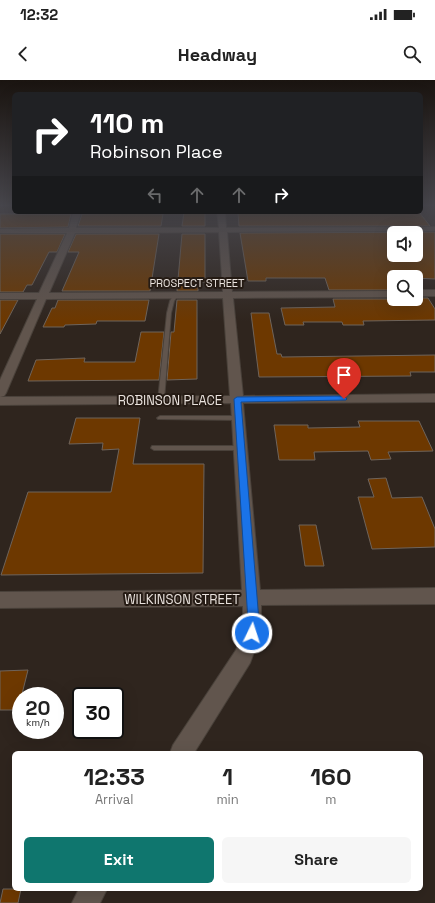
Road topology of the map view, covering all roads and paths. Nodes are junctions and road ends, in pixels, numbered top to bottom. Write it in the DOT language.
graph roads {
  1 [pos="66,244"];
  2 [pos="224,244"];
  3 [pos="435,293"];
  4 [pos="387,294"];
  5 [pos="423,294"];
  6 [pos="176,295"];
  7 [pos="228,295"];
  8 [pos="0,296"];
  9 [pos="43,296"];
  10 [pos="0,393"];
  11 [pos="435,398"];
  12 [pos="237,399"];
  13 [pos="160,400"];
  14 [pos="0,401"];
  15 [pos="160,418"];
  16 [pos="239,418"];
  17 [pos="154,448"];
  18 [pos="241,448"];
  19 [pos="435,596"];
  20 [pos="252,598"];
  21 [pos="0,600"];
  22 [pos="182,751"];
  23 [pos="93,891"];
  24 [pos="85,903"];
  1 -- 9 [label="street"];
  2 -- 7 [label="street"];
  3 -- 5 [label="street"];
  4 -- 7 [label="street, PROSPECT STREET"];
  6 -- 7 [label="street, PROSPECT STREET"];
  6 -- 9 [label="street, PROSPECT STREET"];
  6 -- 13 [label="lane"];
  7 -- 12 [label="street"];
  8 -- 9 [label="street, PROSPECT STREET"];
  9 -- 10 [label="street"];
  11 -- 12 [label="street, ROBINSON PLACE"];
  12 -- 13 [label="street, ROBINSON PLACE"];
  12 -- 16 [label="street"];
  13 -- 14 [label="street, ROBINSON PLACE"];
  15 -- 16 [label="lane"];
  16 -- 18 [label="street"];
  17 -- 18 [label="lane"];
  18 -- 20 [label="street"];
  19 -- 20 [label="street, WILKINSON STREET"];
  20 -- 21 [label="street, WILKINSON STREET"];
  20 -- 22 [label="street"];
  23 -- 24 [label="street"];
}
